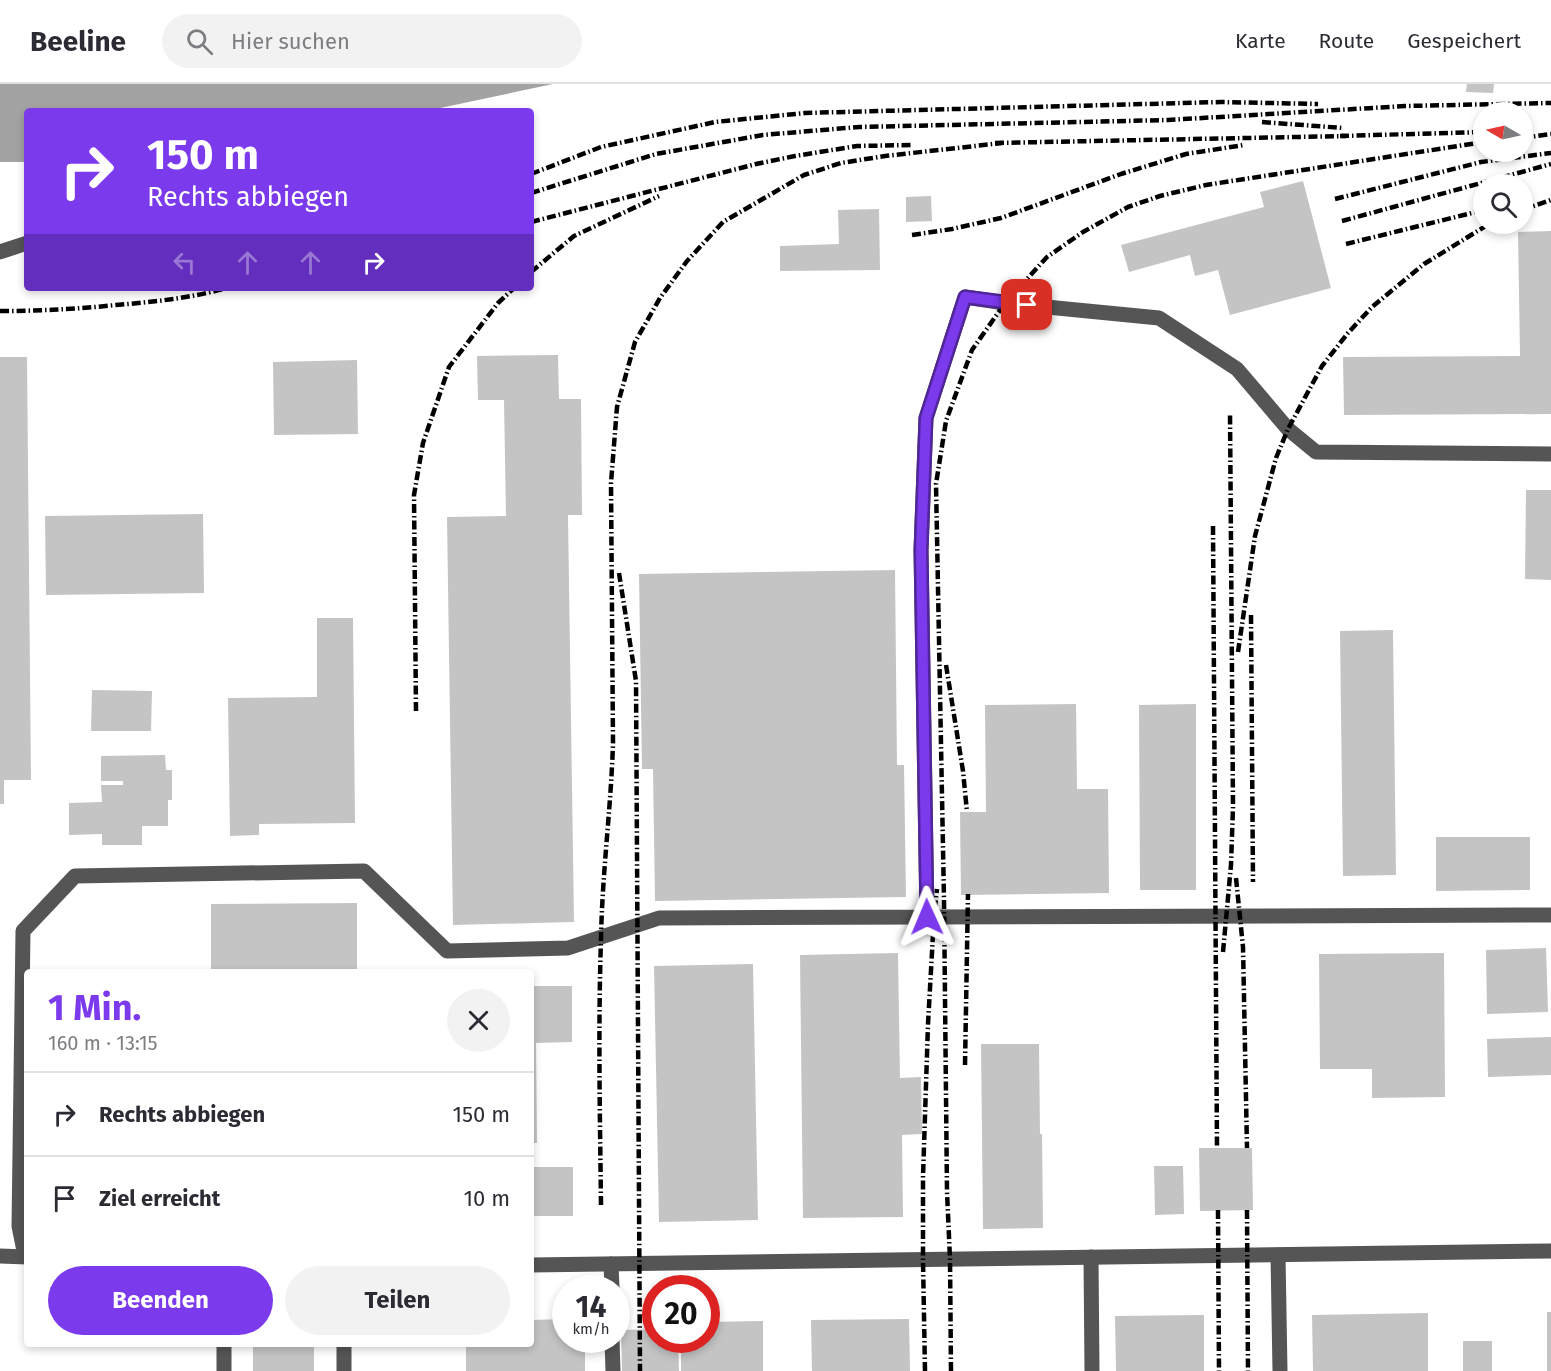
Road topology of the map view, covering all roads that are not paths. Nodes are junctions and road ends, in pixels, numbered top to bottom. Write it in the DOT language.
graph roads {
  1 [pos="24,244"];
  2 [pos="0,252"];
  3 [pos="1551,454"];
  4 [pos="1551,915"];
  5 [pos="927,917"];
  6 [pos="24,1248"];
  7 [pos="1551,1251"];
  8 [pos="1278,1255"];
  9 [pos="0,1256"];
  10 [pos="24,1257"];
  11 [pos="1091,1257"];
  12 [pos="611,1264"];
  13 [pos="534,1265"];
  14 [pos="611,1275"];
  15 [pos="224,1347"];
  16 [pos="344,1347"];
  17 [pos="612,1353"];
  18 [pos="224,1371"];
  19 [pos="344,1371"];
  20 [pos="613,1371"];
  21 [pos="1092,1371"];
  22 [pos="1280,1371"];
  1 -- 2 [label="lane"];
  3 -- 5 [label="lane"];
  4 -- 5 [label="lane"];
  5 -- 6 [label="lane"];
  7 -- 8 [label="lane"];
  8 -- 11 [label="lane"];
  8 -- 22 [label="lane"];
  9 -- 10 [label="lane"];
  11 -- 12 [label="lane"];
  11 -- 21 [label="lane"];
  12 -- 13 [label="lane"];
  12 -- 14 [label="lane"];
  15 -- 18 [label="lane"];
  16 -- 19 [label="lane"];
  17 -- 20 [label="lane"];
}
